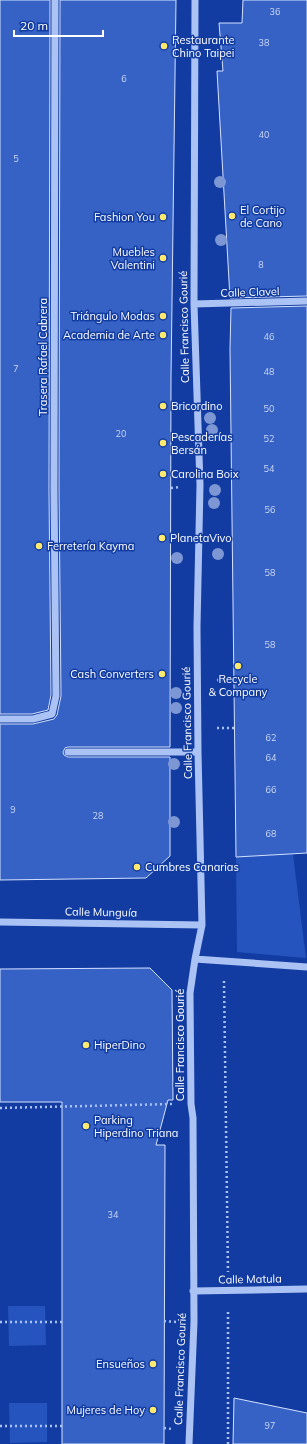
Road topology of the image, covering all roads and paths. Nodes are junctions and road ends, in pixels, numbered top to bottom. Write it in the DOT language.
graph roads {
  1 [pos="54,0"];
  2 [pos="195,0"];
  3 [pos="307,301"];
  4 [pos="194,304"];
  5 [pos="0,719"];
  6 [pos="68,752"];
  7 [pos="198,752"];
  8 [pos="0,922"];
  9 [pos="202,925"];
  10 [pos="195,959"];
  11 [pos="307,967"];
  12 [pos="224,977"];
  13 [pos="191,1104"];
  14 [pos="0,1108"];
  15 [pos="307,1289"];
  16 [pos="193,1291"];
  17 [pos="228,1291"];
  18 [pos="0,1322"];
  19 [pos="62,1322"];
  20 [pos="0,1426"];
  21 [pos="62,1426"];
  22 [pos="189,1444"];
  23 [pos="228,1444"];
  1 -- 5 [label="street, Trasera Rafael Cabrera"];
  2 -- 4 [label="street, Calle Francisco Gourié"];
  3 -- 4 [label="street, Calle Clavel"];
  4 -- 7 [label="street, Calle Francisco Gourié"];
  6 -- 7 [label="street"];
  7 -- 9 [label="street, Calle Francisco Gourié"];
  8 -- 9 [label="street, Calle Munguía"];
  9 -- 10 [label="street, Calle Francisco Gourié"];
  10 -- 11 [label="street"];
  10 -- 13 [label="street, Calle Francisco Gourié"];
  12 -- 17 [label="path"];
  13 -- 14 [label="path"];
  13 -- 16 [label="street, Calle Francisco Gourié"];
  15 -- 17 [label="street, Calle Matula"];
  16 -- 17 [label="street, Calle Matula"];
  16 -- 22 [label="street, Calle Francisco Gourié"];
  17 -- 23 [label="path"];
  18 -- 19 [label="path"];
  20 -- 21 [label="path"];
}
